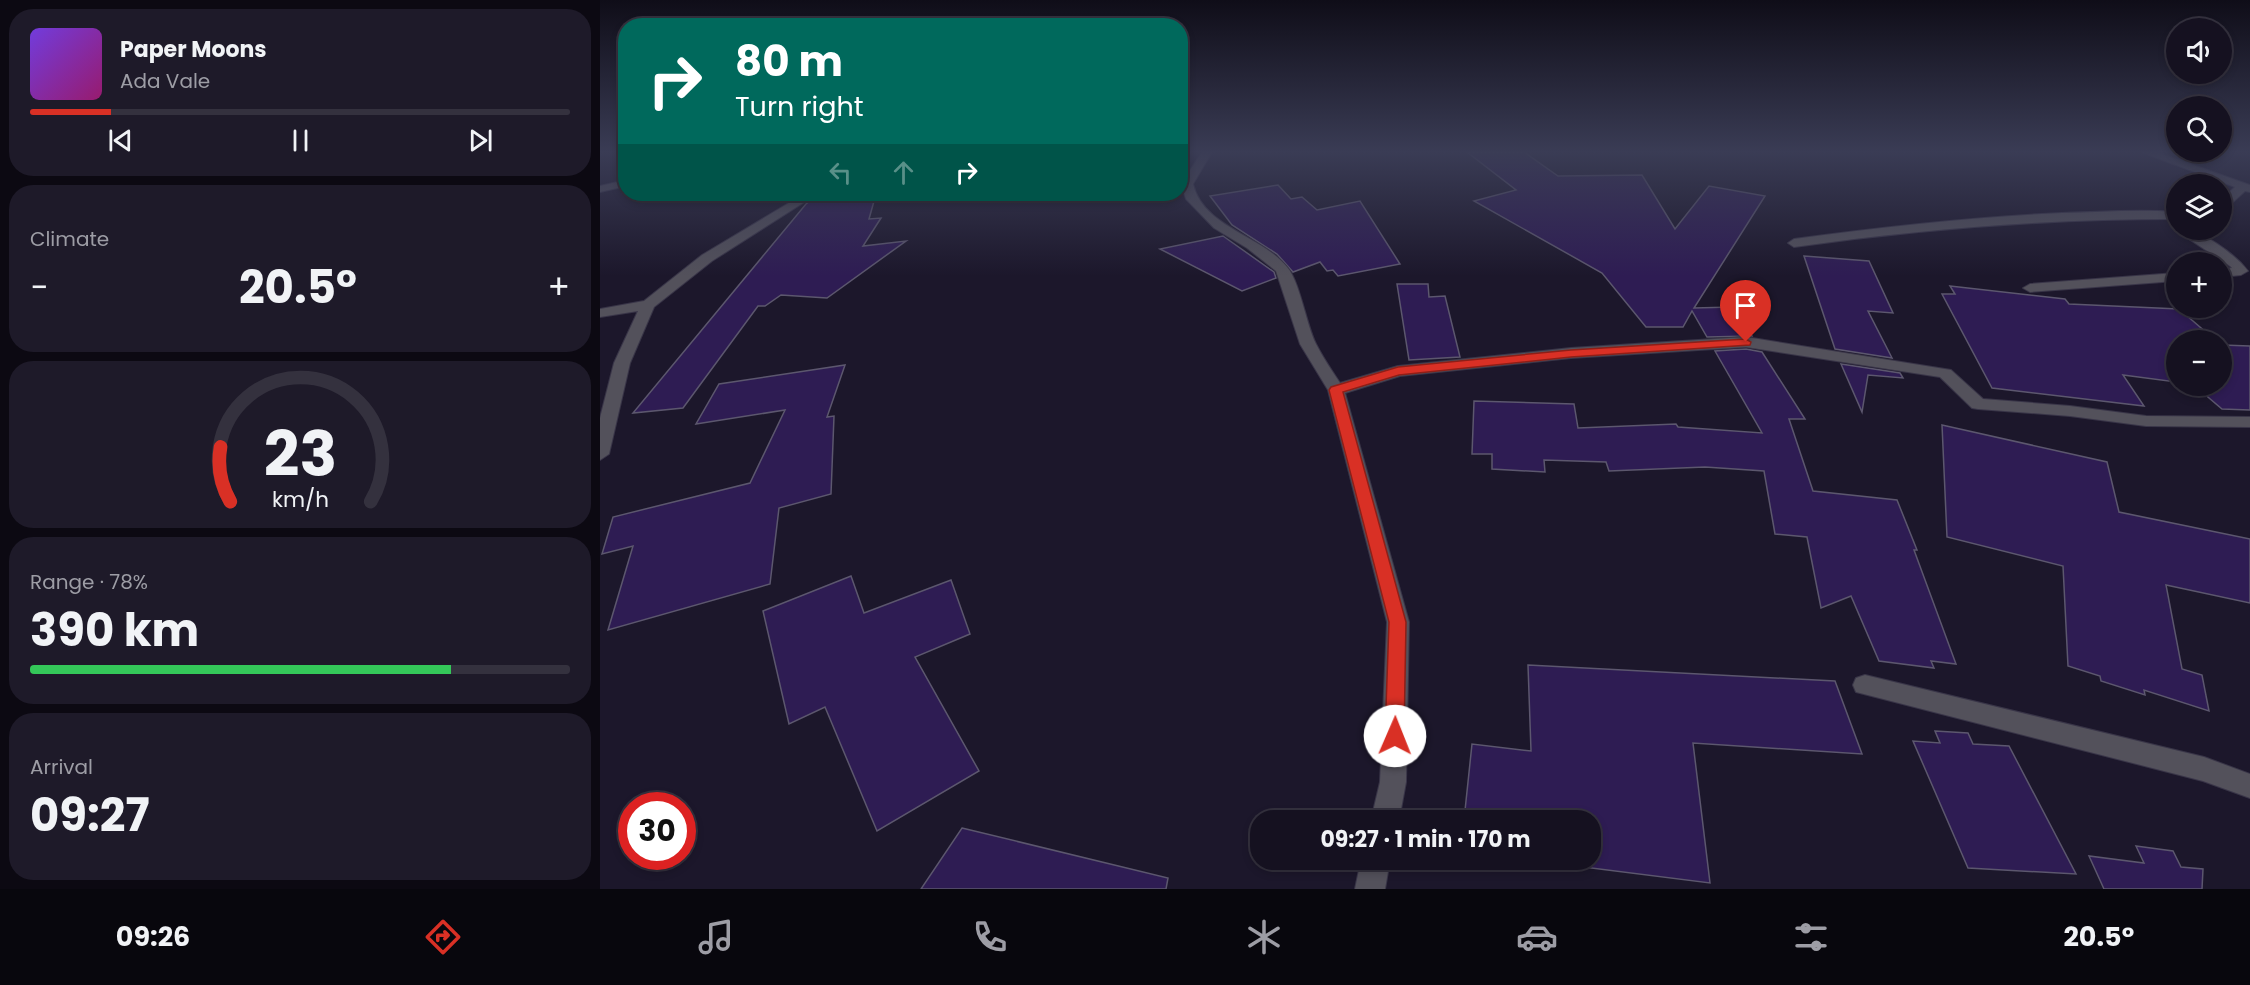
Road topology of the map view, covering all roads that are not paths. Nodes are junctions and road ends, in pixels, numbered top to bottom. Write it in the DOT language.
graph roads {
  1 [pos="1189,193"];
  2 [pos="800,201"];
  3 [pos="2166,215"];
  4 [pos="2200,240"];
  5 [pos="1794,243"];
  6 [pos="2222,252"];
  7 [pos="2232,257"];
  8 [pos="2232,272"];
  9 [pos="2166,278"];
  10 [pos="2030,288"];
  11 [pos="648,306"];
  12 [pos="600,313"];
  13 [pos="1336,390"];
  14 [pos="2250,422"];
  15 [pos="600,454"];
  16 [pos="1864,685"];
  17 [pos="2250,786"];
  18 [pos="1387,810"];
  19 [pos="1374,870"];
  20 [pos="1370,889"];
  1 -- 13 [label="street"];
  2 -- 11 [label="street"];
  3 -- 5 [label="street"];
  4 -- 6 [label="street"];
  7 -- 8 [label="street"];
  9 -- 10 [label="street"];
  11 -- 12 [label="street"];
  11 -- 15 [label="street"];
  13 -- 14 [label="street"];
  13 -- 18 [label="street"];
  16 -- 17 [label="street"];
  19 -- 20 [label="street"];
}
